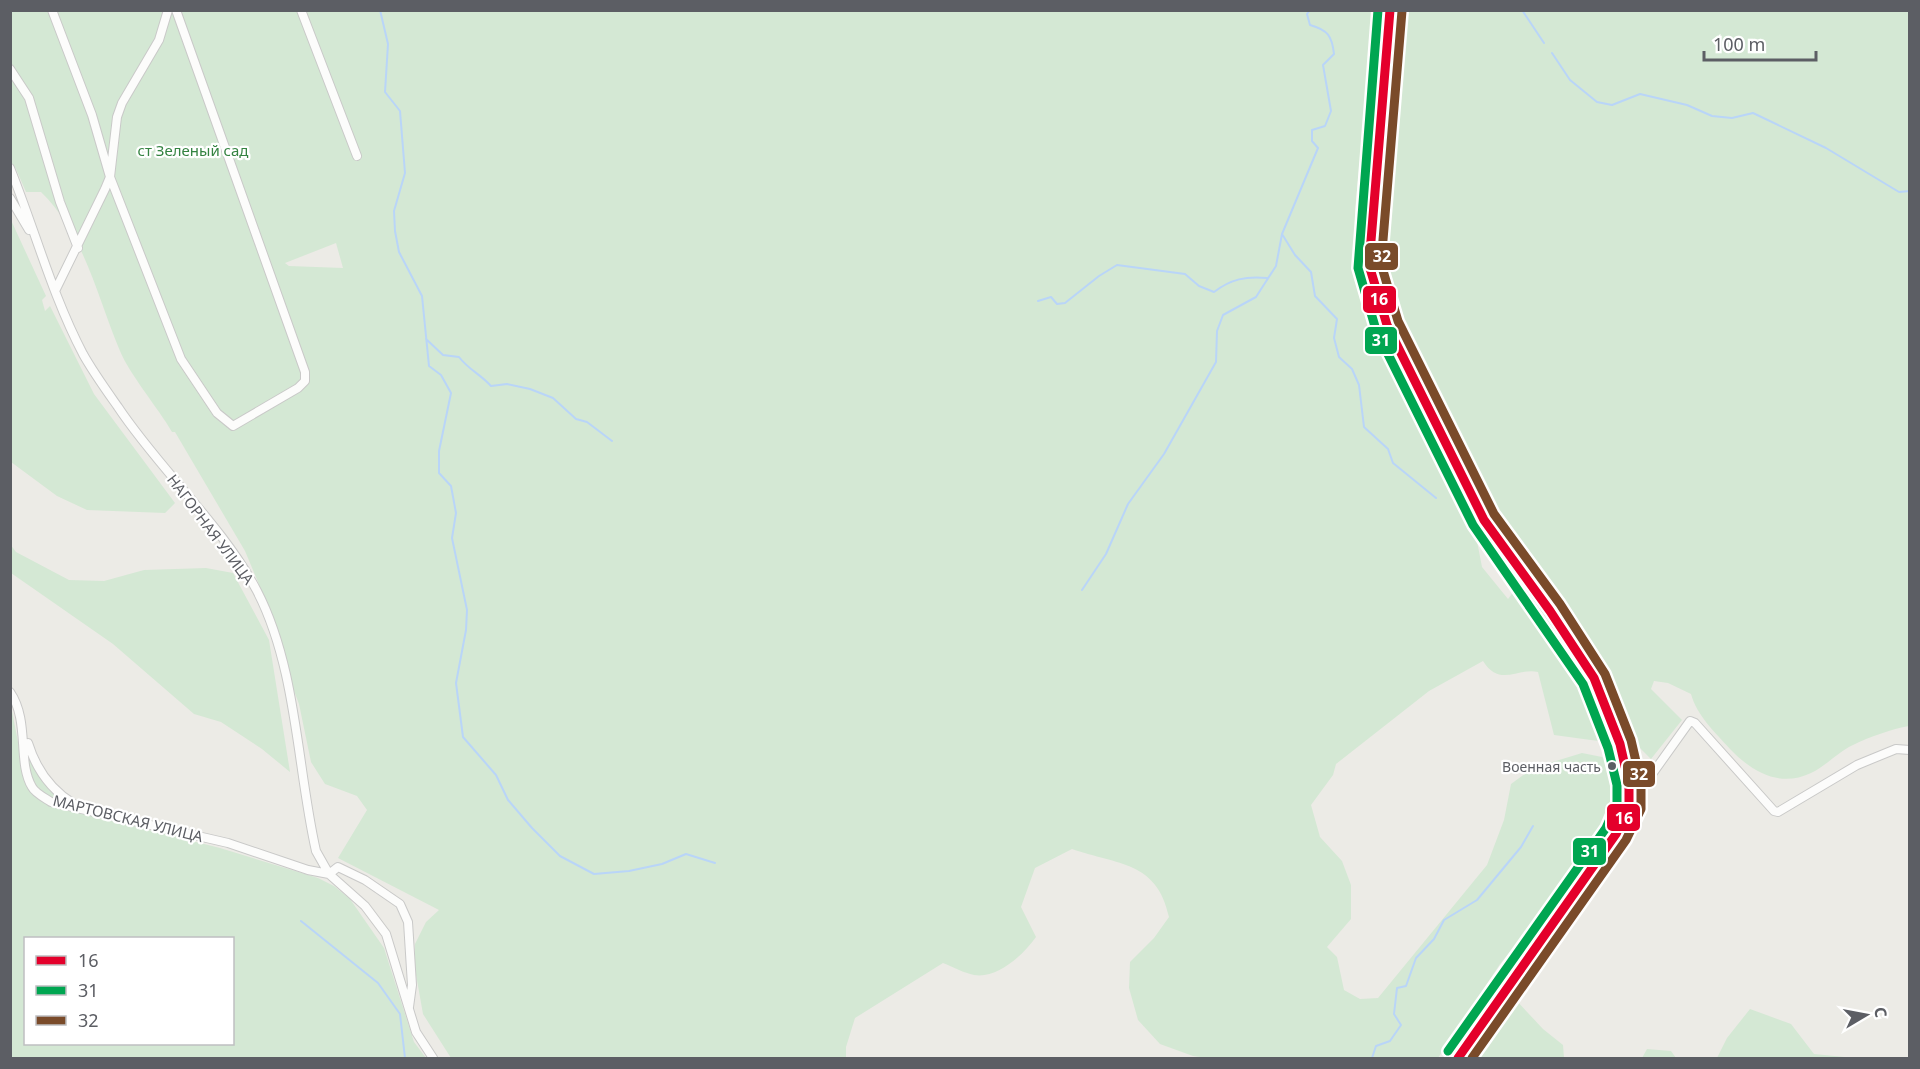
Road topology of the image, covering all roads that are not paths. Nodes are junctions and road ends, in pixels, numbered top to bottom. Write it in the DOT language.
graph roads {
  1 [pos="52,10"];
  2 [pos="168,10"];
  3 [pos="176,10"];
  4 [pos="301,10"];
  5 [pos="1390,10"];
  6 [pos="10,69"];
  7 [pos="357,156"];
  8 [pos="10,168"];
  9 [pos="110,177"];
  10 [pos="10,198"];
  11 [pos="38,247"];
  12 [pos="78,248"];
  13 [pos="56,289"];
  14 [pos="10,692"];
  15 [pos="24,734"];
  16 [pos="1910,750"];
  17 [pos="76,806"];
  18 [pos="1629,806"];
  19 [pos="328,874"];
  20 [pos="409,1007"];
  21 [pos="433,1059"];
  22 [pos="1458,1059"];
  1 -- 9 [label="street"];
  2 -- 9 [label="street"];
  3 -- 9 [label="street"];
  4 -- 7 [label="street"];
  5 -- 18 [label="street"];
  6 -- 12 [label="street"];
  8 -- 11 [label="street, НАГОРНАЯ УЛИЦА"];
  9 -- 12 [label="street"];
  10 -- 11 [label="street"];
  11 -- 13 [label="street, НАГОРНАЯ УЛИЦА"];
  12 -- 13 [label="street"];
  13 -- 19 [label="street, НАГОРНАЯ УЛИЦА"];
  14 -- 15 [label="street, МАРТОВСКАЯ УЛИЦА"];
  15 -- 17 [label="street"];
  15 -- 17 [label="street, МАРТОВСКАЯ УЛИЦА"];
  16 -- 18 [label="street"];
  17 -- 19 [label="street, МАРТОВСКАЯ УЛИЦА"];
  18 -- 22 [label="street"];
  19 -- 20 [label="street"];
  19 -- 20 [label="street"];
  20 -- 21 [label="street"];
}
